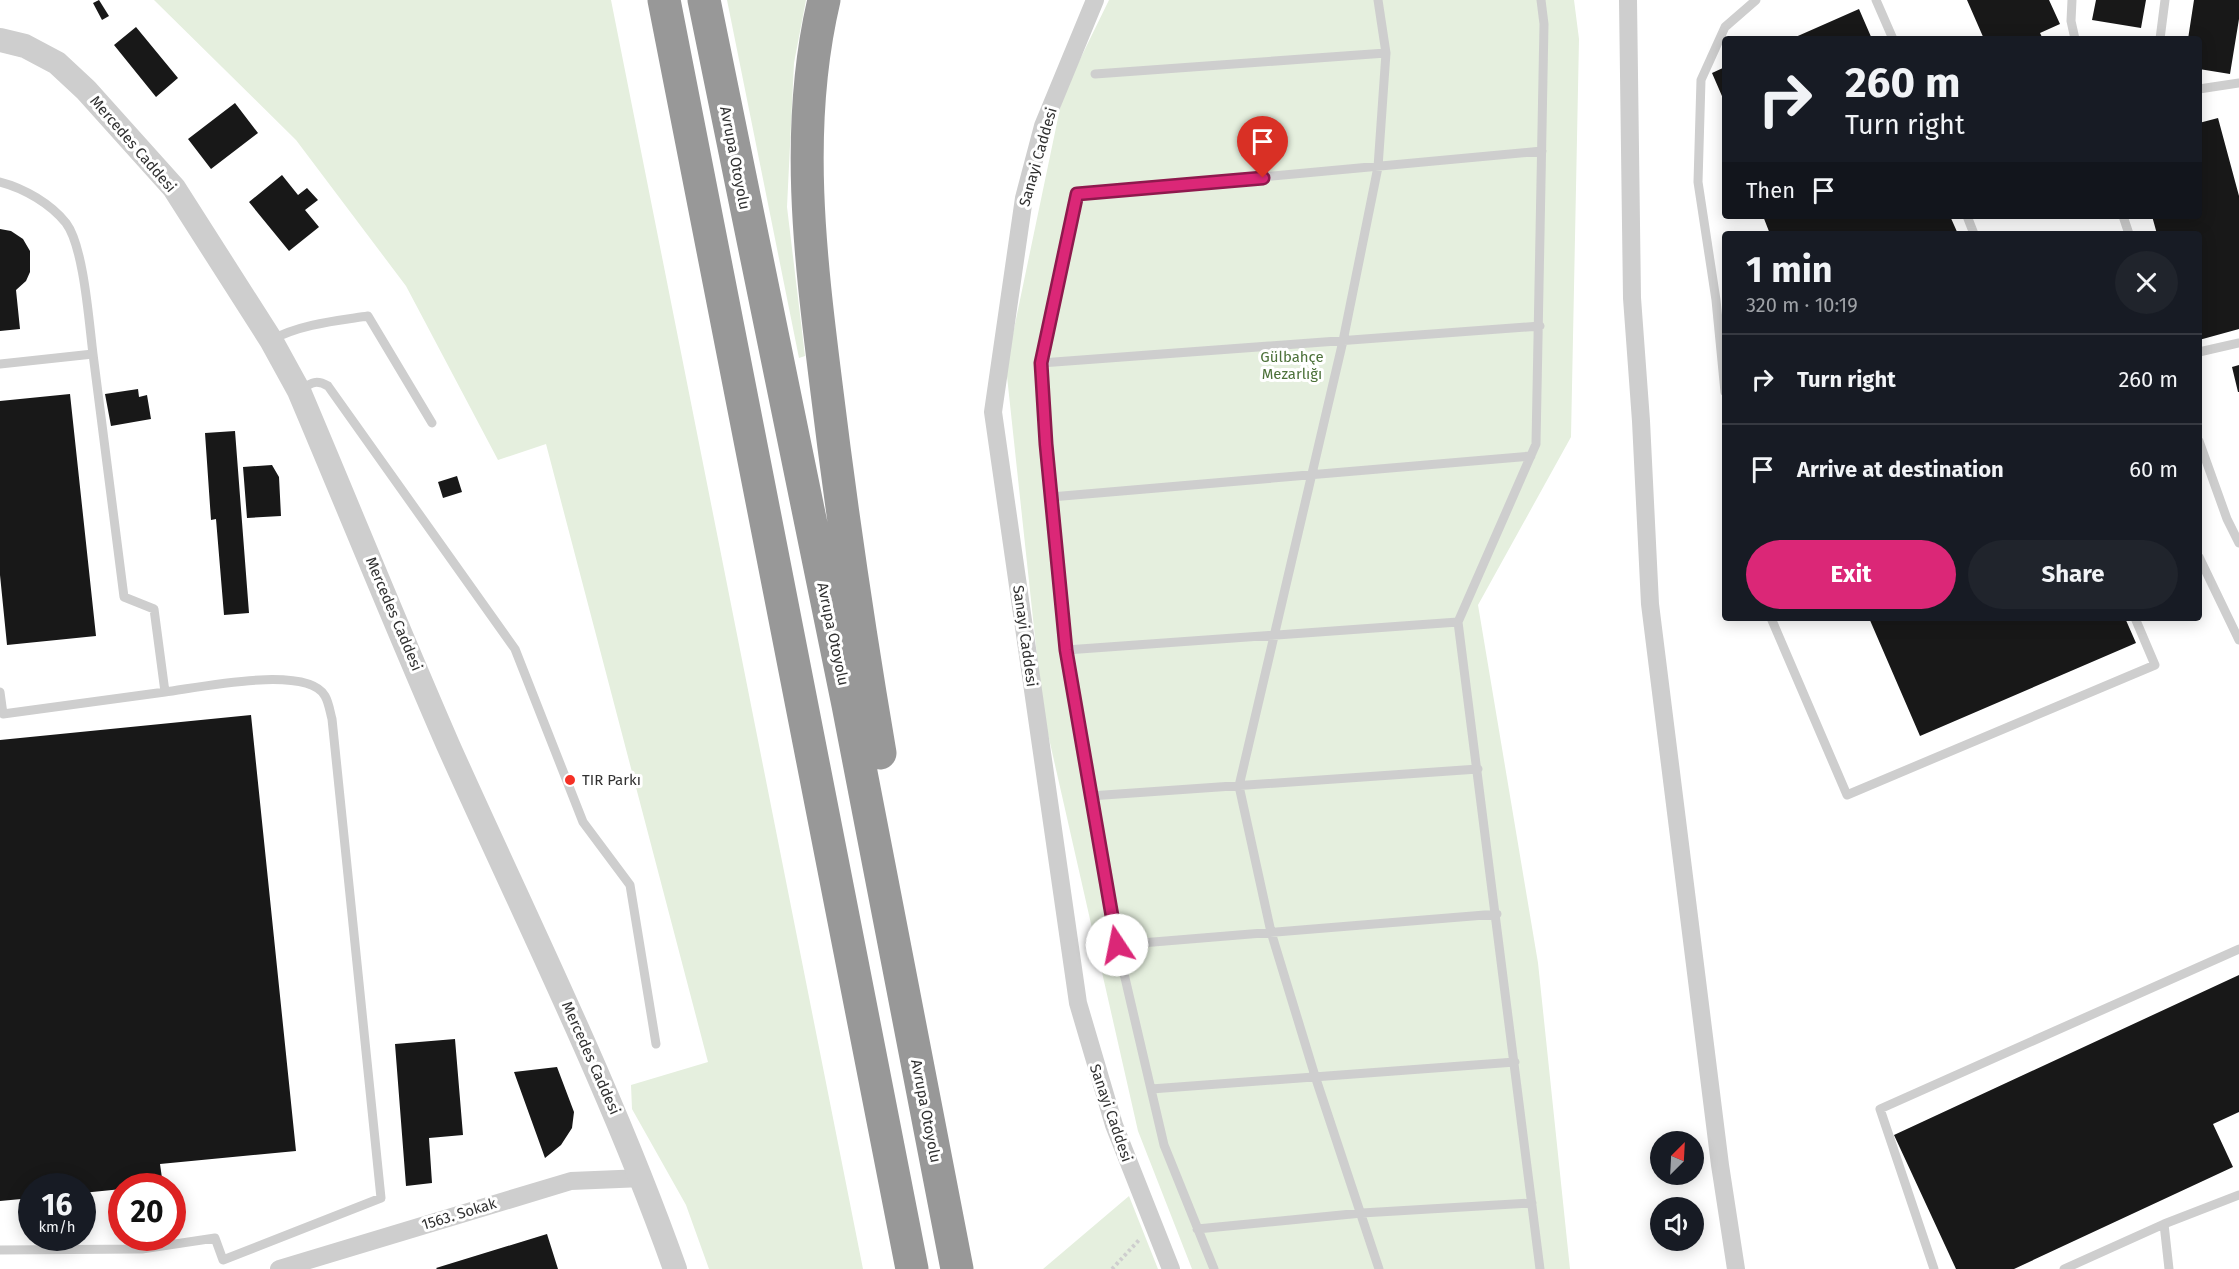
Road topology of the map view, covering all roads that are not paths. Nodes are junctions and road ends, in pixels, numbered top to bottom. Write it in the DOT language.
graph roads {
  1 [pos="704,0"];
  2 [pos="824,0"];
  3 [pos="1095,0"];
  4 [pos="1378,0"];
  5 [pos="1541,0"];
  6 [pos="1628,0"];
  7 [pos="1756,0"];
  8 [pos="1876,0"];
  9 [pos="2072,0"];
  10 [pos="2166,0"];
  11 [pos="663,5"];
  12 [pos="1892,36"];
  13 [pos="2074,36"];
  14 [pos="2160,36"];
  15 [pos="0,39"];
  16 [pos="1386,53"];
  17 [pos="1095,74"];
  18 [pos="2239,83"];
  19 [pos="2202,89"];
  20 [pos="1542,151"];
  21 [pos="1378,167"];
  22 [pos="0,182"];
  23 [pos="1540,326"];
  24 [pos="271,340"];
  25 [pos="1343,341"];
  26 [pos="2239,343"];
  27 [pos="2202,351"];
  28 [pos="93,354"];
  29 [pos="1722,361"];
  30 [pos="1041,363"];
  31 [pos="0,364"];
  32 [pos="299,391"];
  33 [pos="432,423"];
  34 [pos="2202,449"];
  35 [pos="1531,456"];
  36 [pos="1310,477"];
  37 [pos="1051,497"];
  38 [pos="2239,543"];
  39 [pos="2202,563"];
  40 [pos="1772,621"];
  41 [pos="2136,621"];
  42 [pos="1458,622"];
  43 [pos="1275,635"];
  44 [pos="2239,640"];
  45 [pos="1066,650"];
  46 [pos="0,692"];
  47 [pos="165,692"];
  48 [pos="2,714"];
  49 [pos="1478,769"];
  50 [pos="1239,786"];
  51 [pos="1090,796"];
  52 [pos="1497,914"];
  53 [pos="890,919"];
  54 [pos="1271,932"];
  55 [pos="1117,945"];
  56 [pos="2239,949"];
  57 [pos="656,1044"];
  58 [pos="1515,1062"];
  59 [pos="1315,1076"];
  60 [pos="1151,1089"];
  61 [pos="643,1178"];
  62 [pos="2239,1195"];
  63 [pos="1532,1203"];
  64 [pos="1362,1213"];
  65 [pos="2164,1224"];
  66 [pos="1197,1229"];
  67 [pos="0,1250"];
  68 [pos="279,1269"];
  69 [pos="675,1269"];
  70 [pos="912,1269"];
  71 [pos="957,1269"];
  72 [pos="1171,1269"];
  73 [pos="1214,1269"];
  74 [pos="1379,1269"];
  75 [pos="1540,1269"];
  76 [pos="1736,1269"];
  77 [pos="1934,1269"];
  78 [pos="2064,1269"];
  79 [pos="2169,1269"];
  1 -- 53 [label="highway, Avrupa Otoyolu"];
  2 -- 53 [label="highway"];
  3 -- 72 [label="street, Sanayi Caddesi"];
  4 -- 16 [label="lane"];
  5 -- 20 [label="lane"];
  6 -- 76 [label="street"];
  7 -- 29 [label="lane"];
  8 -- 12 [label="lane"];
  9 -- 13 [label="lane"];
  10 -- 14 [label="lane"];
  11 -- 70 [label="highway"];
  15 -- 24 [label="street, Mercedes Caddesi"];
  16 -- 17 [label="lane"];
  16 -- 21 [label="lane"];
  18 -- 19 [label="lane"];
  20 -- 21 [label="lane"];
  20 -- 23 [label="lane"];
  21 -- 25 [label="lane"];
  21 -- 30 [label="lane"];
  22 -- 28 [label="lane"];
  23 -- 25 [label="lane"];
  23 -- 35 [label="lane"];
  24 -- 32 [label="street, Mercedes Caddesi"];
  24 -- 33 [label="lane"];
  25 -- 30 [label="lane"];
  25 -- 36 [label="lane"];
  26 -- 27 [label="lane"];
  28 -- 31 [label="lane"];
  28 -- 47 [label="lane"];
  30 -- 37 [label="lane"];
  32 -- 57 [label="lane"];
  32 -- 61 [label="street, Mercedes Caddesi"];
  34 -- 38 [label="lane"];
  35 -- 36 [label="lane"];
  35 -- 42 [label="lane"];
  36 -- 37 [label="lane"];
  36 -- 43 [label="lane"];
  37 -- 45 [label="lane"];
  39 -- 44 [label="lane"];
  40 -- 41 [label="lane"];
  42 -- 43 [label="lane"];
  42 -- 49 [label="lane"];
  43 -- 45 [label="lane"];
  43 -- 50 [label="lane"];
  45 -- 51 [label="lane"];
  46 -- 48 [label="lane"];
  47 -- 48 [label="lane"];
  47 -- 67 [label="lane"];
  49 -- 50 [label="lane"];
  49 -- 52 [label="lane"];
  50 -- 51 [label="lane"];
  50 -- 54 [label="lane"];
  51 -- 55 [label="lane"];
  52 -- 54 [label="lane"];
  52 -- 58 [label="lane"];
  53 -- 71 [label="highway, Avrupa Otoyolu"];
  54 -- 55 [label="lane"];
  54 -- 59 [label="lane"];
  55 -- 60 [label="lane"];
  56 -- 77 [label="lane"];
  58 -- 59 [label="lane"];
  58 -- 63 [label="lane"];
  59 -- 60 [label="lane"];
  59 -- 64 [label="lane"];
  60 -- 66 [label="lane"];
  61 -- 68 [label="street, 1563. Sokak"];
  61 -- 69 [label="street, Mercedes Caddesi"];
  62 -- 65 [label="lane"];
  63 -- 64 [label="lane"];
  63 -- 75 [label="lane"];
  64 -- 66 [label="lane"];
  64 -- 74 [label="lane"];
  65 -- 78 [label="lane"];
  65 -- 79 [label="lane"];
  66 -- 73 [label="lane"];
}
